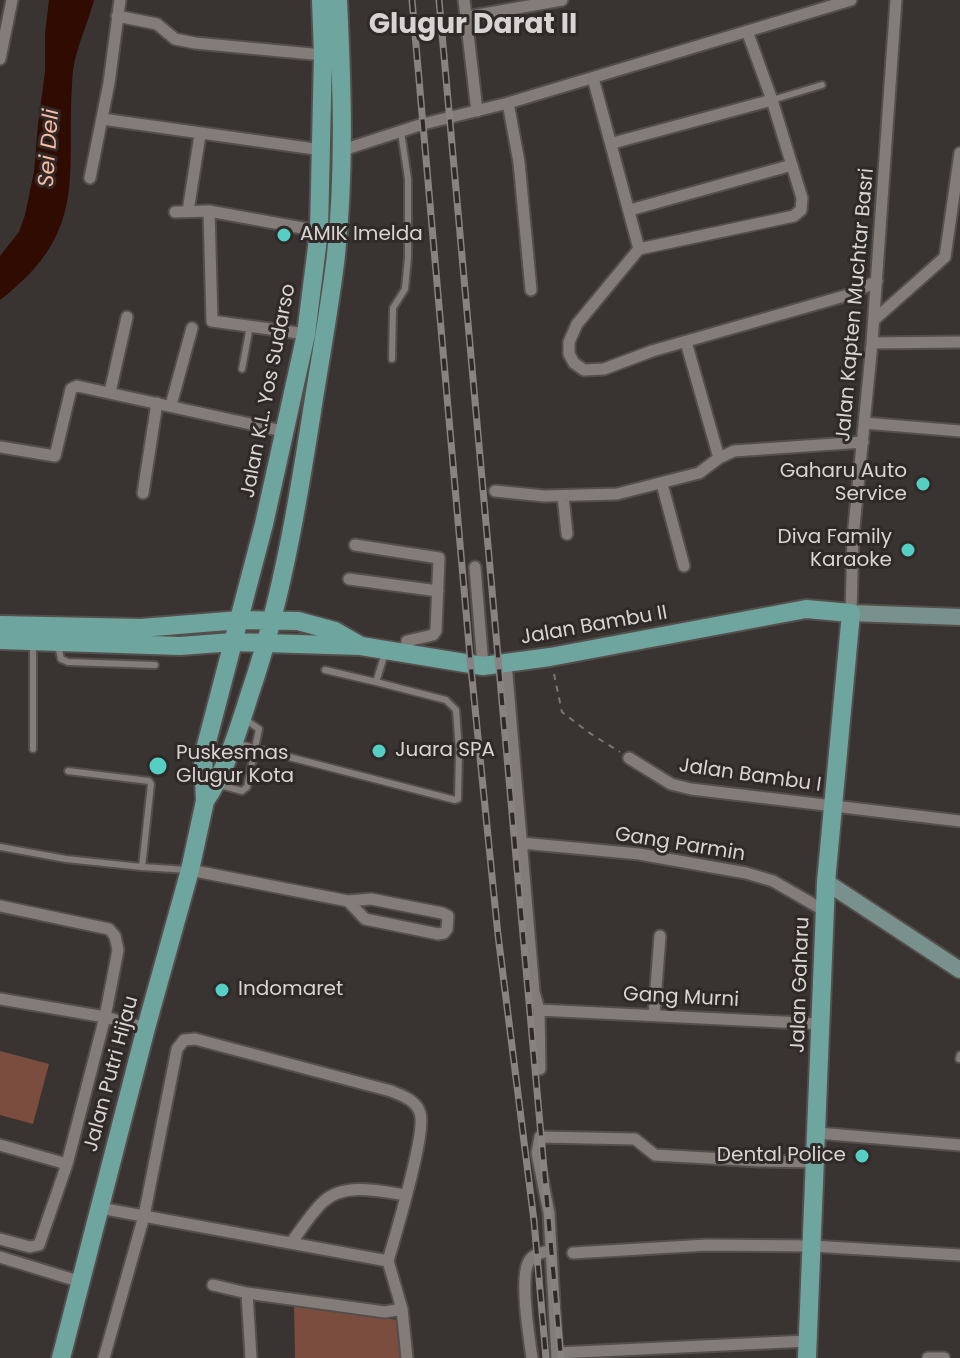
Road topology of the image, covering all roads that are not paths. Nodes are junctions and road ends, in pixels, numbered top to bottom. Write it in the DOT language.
graph roads {
  1 [pos="12,0"];
  2 [pos="120,0"];
  3 [pos="321,0"];
  4 [pos="338,0"];
  5 [pos="464,0"];
  6 [pos="562,0"];
  7 [pos="851,0"];
  8 [pos="896,0"];
  9 [pos="117,16"];
  10 [pos="466,17"];
  11 [pos="747,31"];
  12 [pos="323,55"];
  13 [pos="0,56"];
  14 [pos="593,78"];
  15 [pos="822,85"];
  16 [pos="772,100"];
  17 [pos="508,103"];
  18 [pos="477,111"];
  19 [pos="102,119"];
  20 [pos="401,132"];
  21 [pos="200,135"];
  22 [pos="613,143"];
  23 [pos="322,150"];
  24 [pos="343,150"];
  25 [pos="960,153"];
  26 [pos="792,165"];
  27 [pos="90,178"];
  28 [pos="630,210"];
  29 [pos="188,211"];
  30 [pos="209,211"];
  31 [pos="175,212"];
  32 [pos="319,231"];
  33 [pos="639,249"];
  34 [pos="960,254"];
  35 [pos="945,257"];
  36 [pos="877,281"];
  37 [pos="531,290"];
  38 [pos="127,317"];
  39 [pos="874,320"];
  40 [pos="250,326"];
  41 [pos="192,328"];
  42 [pos="306,334"];
  43 [pos="686,342"];
  44 [pos="960,342"];
  45 [pos="872,343"];
  46 [pos="392,359"];
  47 [pos="242,369"];
  48 [pos="110,392"];
  49 [pos="157,403"];
  50 [pos="171,405"];
  51 [pos="864,423"];
  52 [pos="960,431"];
  53 [pos="287,432"];
  54 [pos="863,442"];
  55 [pos="0,447"];
  56 [pos="719,458"];
  57 [pos="662,484"];
  58 [pos="495,491"];
  59 [pos="143,493"];
  60 [pos="563,496"];
  61 [pos="567,534"];
  62 [pos="355,545"];
  63 [pos="287,556"];
  64 [pos="684,566"];
  65 [pos="475,567"];
  66 [pos="349,579"];
  67 [pos="438,591"];
  68 [pos="851,613"];
  69 [pos="960,617"];
  70 [pos="240,620"];
  71 [pos="272,620"];
  72 [pos="298,621"];
  73 [pos="0,625"];
  74 [pos="0,640"];
  75 [pos="33,641"];
  76 [pos="233,642"];
  77 [pos="266,642"];
  78 [pos="58,643"];
  79 [pos="361,646"];
  80 [pos="387,650"];
  81 [pos="406,654"];
  82 [pos="506,663"];
  83 [pos="155,665"];
  84 [pos="483,666"];
  85 [pos="325,670"];
  86 [pos="376,682"];
  87 [pos="242,718"];
  88 [pos="233,742"];
  89 [pos="256,748"];
  90 [pos="33,749"];
  91 [pos="629,758"];
  92 [pos="68,771"];
  93 [pos="216,784"];
  94 [pos="205,801"];
  95 [pos="834,806"];
  96 [pos="960,821"];
  97 [pos="521,843"];
  98 [pos="0,847"];
  99 [pos="142,867"];
  100 [pos="190,870"];
  101 [pos="826,899"];
  102 [pos="348,901"];
  103 [pos="0,906"];
  104 [pos="660,936"];
  105 [pos="960,970"];
  106 [pos="0,999"];
  107 [pos="539,1010"];
  108 [pos="654,1014"];
  109 [pos="105,1017"];
  110 [pos="822,1024"];
  111 [pos="146,1028"];
  112 [pos="540,1069"];
  113 [pos="817,1133"];
  114 [pos="0,1145"];
  115 [pos="960,1145"];
  116 [pos="817,1162"];
  117 [pos="67,1164"];
  118 [pos="405,1195"];
  119 [pos="100,1208"];
  120 [pos="144,1216"];
  121 [pos="0,1239"];
  122 [pos="291,1243"];
  123 [pos="812,1246"];
  124 [pos="549,1251"];
  125 [pos="573,1253"];
  126 [pos="960,1255"];
  127 [pos="0,1257"];
  128 [pos="388,1261"];
  129 [pos="81,1282"];
  130 [pos="213,1285"];
  131 [pos="247,1293"];
  132 [pos="402,1309"];
  133 [pos="807,1349"];
  134 [pos="557,1355"];
  135 [pos="61,1358"];
  136 [pos="104,1358"];
  137 [pos="251,1358"];
  138 [pos="407,1358"];
  139 [pos="532,1358"];
  140 [pos="928,1358"];
  141 [pos="944,1358"];
  1 -- 13 [label="street"];
  2 -- 9 [label="street"];
  3 -- 12 [label="main road, Jalan K.L. Yos Sudarso"];
  4 -- 24 [label="main road, Jalan K.L. Yos Sudarso"];
  5 -- 10 [label="street"];
  6 -- 10 [label="street"];
  7 -- 11 [label="street"];
  8 -- 36 [label="street, Jalan Kapten Muchtar Basri"];
  9 -- 12 [label="street"];
  9 -- 19 [label="street"];
  10 -- 18 [label="street"];
  11 -- 14 [label="street"];
  11 -- 16 [label="street"];
  12 -- 23 [label="main road, Jalan K.L. Yos Sudarso"];
  14 -- 17 [label="street"];
  14 -- 22 [label="street"];
  15 -- 16 [label="lane"];
  16 -- 22 [label="street"];
  16 -- 26 [label="street"];
  17 -- 18 [label="street"];
  17 -- 37 [label="street"];
  18 -- 20 [label="street"];
  19 -- 21 [label="street"];
  19 -- 27 [label="street"];
  20 -- 24 [label="street"];
  20 -- 46 [label="lane"];
  21 -- 23 [label="street"];
  21 -- 29 [label="street"];
  22 -- 28 [label="street"];
  23 -- 32 [label="main road, Jalan K.L. Yos Sudarso"];
  24 -- 63 [label="main road, Jalan K.L. Yos Sudarso"];
  25 -- 35 [label="street"];
  26 -- 28 [label="street"];
  26 -- 33 [label="street"];
  28 -- 33 [label="street"];
  29 -- 30 [label="street"];
  29 -- 31 [label="street"];
  30 -- 32 [label="street"];
  30 -- 40 [label="street"];
  32 -- 42 [label="main road, Jalan K.L. Yos Sudarso"];
  33 -- 43 [label="street"];
  34 -- 35 [label="street"];
  35 -- 39 [label="street"];
  36 -- 39 [label="street, Jalan Kapten Muchtar Basri"];
  36 -- 43 [label="street"];
  38 -- 48 [label="street"];
  39 -- 45 [label="street, Jalan Kapten Muchtar Basri"];
  40 -- 42 [label="street"];
  40 -- 47 [label="lane"];
  41 -- 50 [label="street"];
  42 -- 53 [label="main road, Jalan K.L. Yos Sudarso"];
  43 -- 56 [label="street"];
  44 -- 45 [label="street"];
  45 -- 51 [label="street, Jalan Kapten Muchtar Basri"];
  48 -- 49 [label="street"];
  48 -- 55 [label="street"];
  49 -- 50 [label="street"];
  49 -- 59 [label="street"];
  50 -- 53 [label="street"];
  51 -- 52 [label="street"];
  51 -- 54 [label="street, Jalan Kapten Muchtar Basri"];
  53 -- 70 [label="main road, Jalan K.L. Yos Sudarso"];
  54 -- 56 [label="street"];
  54 -- 68 [label="street, Jalan Kapten Muchtar Basri"];
  56 -- 57 [label="street"];
  57 -- 60 [label="street"];
  57 -- 64 [label="street"];
  58 -- 60 [label="street"];
  60 -- 61 [label="street"];
  62 -- 67 [label="street"];
  63 -- 71 [label="main road, Jalan K.L. Yos Sudarso"];
  63 -- 72 [label="main road"];
  65 -- 84 [label="street"];
  66 -- 67 [label="street"];
  67 -- 81 [label="street"];
  68 -- 69 [label="street, Jalan Bambu II"];
  68 -- 82 [label="main road, Jalan Bambu II"];
  68 -- 95 [label="main road, Jalan Gaharu"];
  70 -- 71 [label="main road, Jalan Bambu II"];
  70 -- 73 [label="main road, Jalan Bambu II"];
  70 -- 76 [label="main road, Jalan K.L. Yos Sudarso"];
  71 -- 72 [label="main road, Jalan Bambu II"];
  71 -- 77 [label="main road, Jalan K.L. Yos Sudarso"];
  72 -- 79 [label="main road, Jalan Bambu II"];
  74 -- 75 [label="main road"];
  75 -- 78 [label="main road"];
  75 -- 90 [label="lane"];
  76 -- 77 [label="main road"];
  76 -- 78 [label="main road"];
  76 -- 94 [label="main road, Jalan Putri Hijau"];
  77 -- 79 [label="main road"];
  77 -- 87 [label="main road, Jalan Putri Hijau"];
  78 -- 83 [label="lane"];
  79 -- 80 [label="main road, Jalan Bambu II"];
  80 -- 81 [label="main road, Jalan Bambu II"];
  80 -- 86 [label="lane"];
  81 -- 84 [label="main road, Jalan Bambu II"];
  82 -- 84 [label="main road, Jalan Bambu II"];
  82 -- 97 [label="street"];
  85 -- 86 [label="lane"];
  86 -- 89 [label="lane"];
  87 -- 88 [label="main road, Jalan Putri Hijau"];
  87 -- 89 [label="lane"];
  88 -- 89 [label="lane"];
  88 -- 93 [label="main road, Jalan Putri Hijau"];
  89 -- 93 [label="lane"];
  91 -- 95 [label="street, Jalan Bambu I"];
  92 -- 99 [label="lane"];
  93 -- 94 [label="main road, Jalan Putri Hijau"];
  94 -- 100 [label="main road, Jalan Putri Hijau"];
  95 -- 96 [label="street, Jalan Bambu I"];
  95 -- 101 [label="main road, Jalan Gaharu"];
  97 -- 101 [label="street, Gang Parmin"];
  97 -- 107 [label="street"];
  98 -- 99 [label="lane"];
  99 -- 100 [label="lane"];
  100 -- 102 [label="street"];
  100 -- 111 [label="main road, Jalan Putri Hijau"];
  101 -- 105 [label="street"];
  101 -- 110 [label="main road, Jalan Gaharu"];
  102 -- 102 [label="street"];
  103 -- 109 [label="street"];
  104 -- 108 [label="street"];
  106 -- 109 [label="street"];
  107 -- 108 [label="street, Gang Murni"];
  107 -- 112 [label="street"];
  108 -- 110 [label="street, Gang Murni"];
  109 -- 111 [label="street"];
  109 -- 117 [label="street"];
  110 -- 113 [label="main road, Jalan Gaharu"];
  111 -- 119 [label="main road, Jalan Putri Hijau"];
  113 -- 115 [label="street"];
  113 -- 116 [label="main road, Jalan Gaharu"];
  114 -- 117 [label="street"];
  116 -- 123 [label="main road, Jalan Gaharu"];
  116 -- 124 [label="street"];
  117 -- 121 [label="street"];
  118 -- 120 [label="street"];
  118 -- 122 [label="street"];
  118 -- 128 [label="street"];
  119 -- 120 [label="street"];
  119 -- 129 [label="main road, Jalan Putri Hijau"];
  120 -- 122 [label="street"];
  120 -- 136 [label="street"];
  122 -- 128 [label="street"];
  123 -- 125 [label="street"];
  123 -- 126 [label="street"];
  123 -- 133 [label="main road, Jalan Gaharu"];
  124 -- 134 [label="street"];
  124 -- 139 [label="street"];
  127 -- 129 [label="street"];
  128 -- 132 [label="street"];
  129 -- 135 [label="main road, Jalan Putri Hijau"];
  130 -- 131 [label="street"];
  131 -- 132 [label="street"];
  131 -- 137 [label="street"];
  132 -- 138 [label="street"];
  133 -- 134 [label="street"];
  140 -- 141 [label="street"];
}
